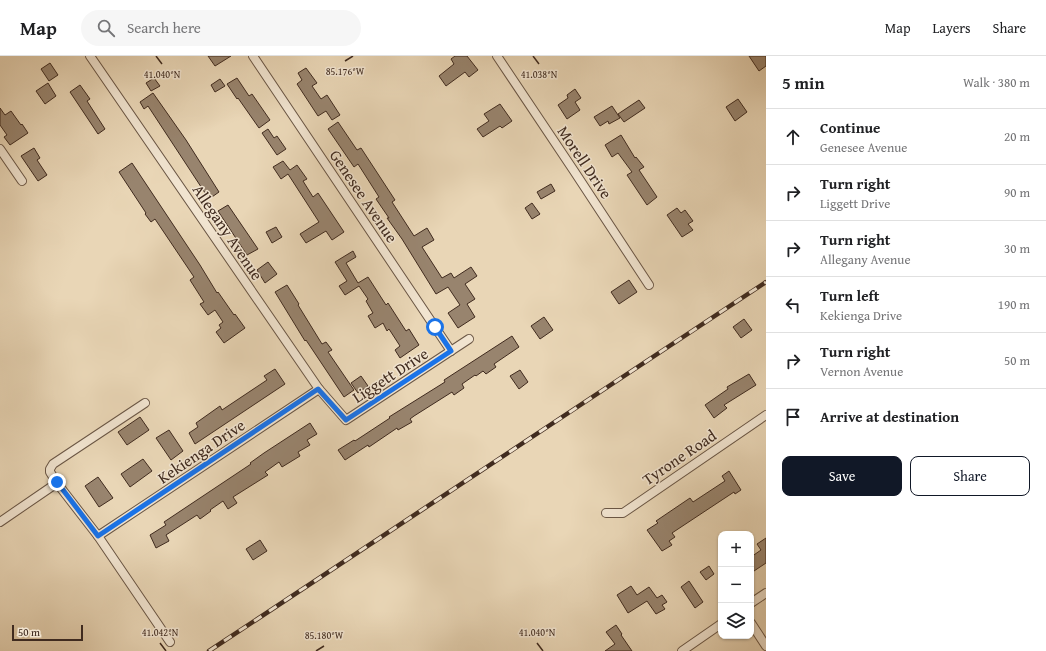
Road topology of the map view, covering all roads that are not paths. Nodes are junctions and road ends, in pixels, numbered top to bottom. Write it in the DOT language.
graph roads {
  1 [pos="90,56"];
  2 [pos="253,56"];
  3 [pos="497,56"];
  4 [pos="0,150"];
  5 [pos="22,181"];
  6 [pos="649,285"];
  7 [pos="469,339"];
  8 [pos="451,351"];
  9 [pos="318,389"];
  10 [pos="145,403"];
  11 [pos="766,415"];
  12 [pos="346,420"];
  13 [pos="57,482"];
  14 [pos="606,513"];
  15 [pos="0,522"];
  16 [pos="98,536"];
  17 [pos="766,593"];
  18 [pos="754,601"];
  19 [pos="718,626"];
  20 [pos="754,628"];
  21 [pos="170,642"];
  22 [pos="766,646"];
  23 [pos="682,651"];
  1 -- 9 [label="street, Allegany Avenue"];
  2 -- 8 [label="street, Genesee Avenue"];
  3 -- 6 [label="street, Morell Drive"];
  4 -- 5 [label="street"];
  7 -- 8 [label="street, Liggett Drive"];
  8 -- 12 [label="street, Liggett Drive"];
  9 -- 12 [label="street, Allegany Avenue"];
  9 -- 16 [label="street, Kekienga Drive"];
  10 -- 13 [label="street"];
  11 -- 14 [label="street, Tyrone Road"];
  13 -- 15 [label="street"];
  13 -- 16 [label="street"];
  16 -- 21 [label="street"];
  17 -- 18 [label="street"];
  19 -- 23 [label="street"];
  20 -- 22 [label="street"];
}
